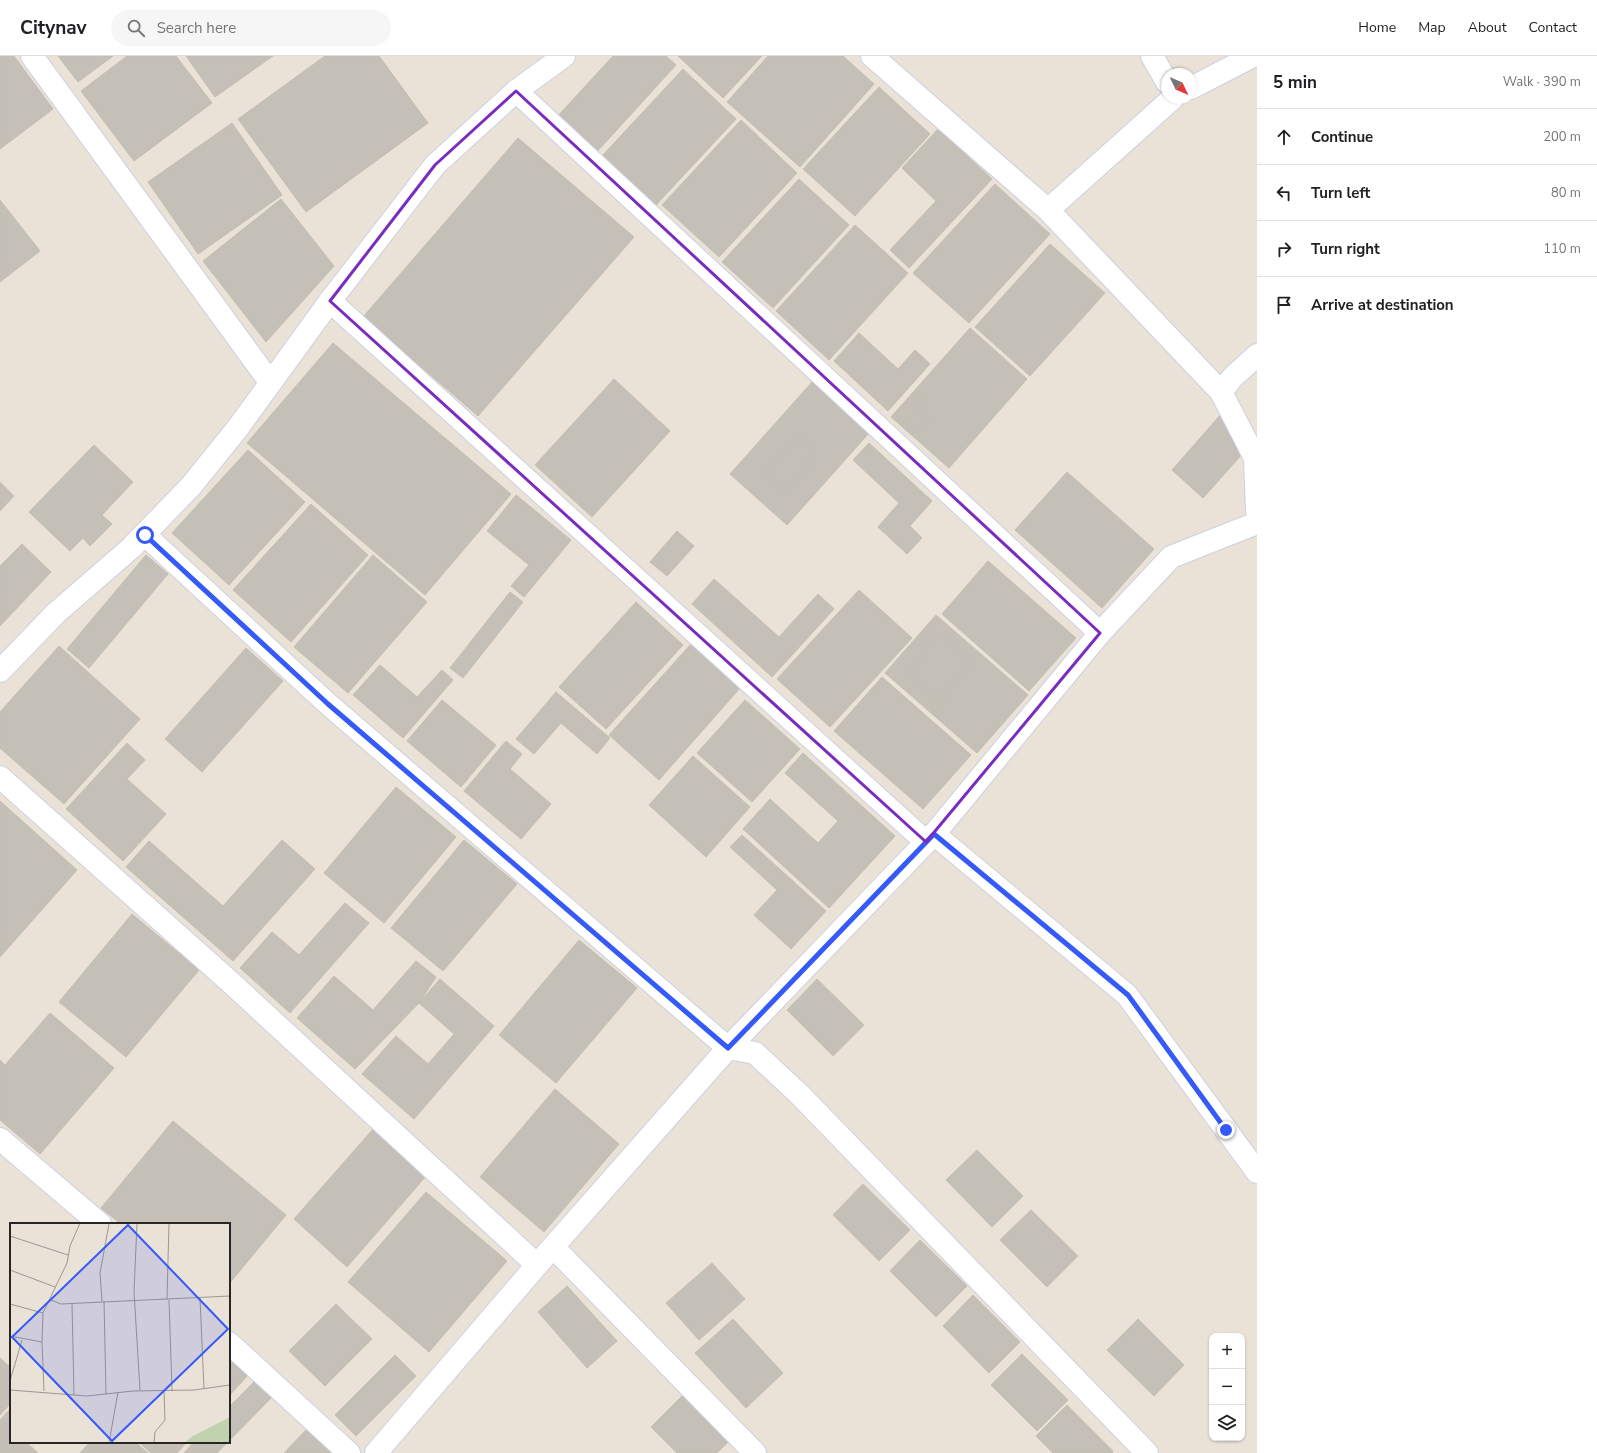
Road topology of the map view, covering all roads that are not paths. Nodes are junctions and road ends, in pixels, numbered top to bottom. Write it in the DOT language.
graph roads {
  1 [pos="32,56"];
  2 [pos="564,56"];
  3 [pos="872,56"];
  4 [pos="1152,56"];
  5 [pos="1253,56"];
  6 [pos="1161,72"];
  7 [pos="1197,85"];
  8 [pos="516,91"];
  9 [pos="1166,104"];
  10 [pos="1048,210"];
  11 [pos="330,301"];
  12 [pos="1257,356"];
  13 [pos="270,382"];
  14 [pos="1220,392"];
  15 [pos="1257,511"];
  16 [pos="1257,523"];
  17 [pos="145,535"];
  18 [pos="1100,633"];
  19 [pos="0,671"];
  20 [pos="0,777"];
  21 [pos="930,838"];
  22 [pos="728,1048"];
  23 [pos="0,1139"];
  24 [pos="1257,1172"];
  25 [pos="99,1223"];
  26 [pos="554,1248"];
  27 [pos="538,1265"];
  28 [pos="230,1344"];
  29 [pos="349,1453"];
  30 [pos="376,1453"];
  31 [pos="755,1453"];
  32 [pos="1147,1453"];
  1 -- 13 [label="street"];
  2 -- 8 [label="street"];
  3 -- 10 [label="street"];
  4 -- 6 [label="street"];
  5 -- 7 [label="street"];
  8 -- 11 [label="street"];
  8 -- 18 [label="street"];
  9 -- 10 [label="street"];
  10 -- 14 [label="street"];
  11 -- 13 [label="street"];
  11 -- 21 [label="street"];
  12 -- 14 [label="street"];
  13 -- 17 [label="street"];
  14 -- 15 [label="street"];
  16 -- 18 [label="street"];
  17 -- 19 [label="street"];
  17 -- 22 [label="street"];
  18 -- 21 [label="street"];
  20 -- 27 [label="street"];
  21 -- 22 [label="street"];
  21 -- 24 [label="street"];
  22 -- 26 [label="street"];
  22 -- 32 [label="street"];
  23 -- 25 [label="street"];
  26 -- 27 [label="street"];
  26 -- 31 [label="street"];
  27 -- 30 [label="street"];
  28 -- 29 [label="street"];
}
